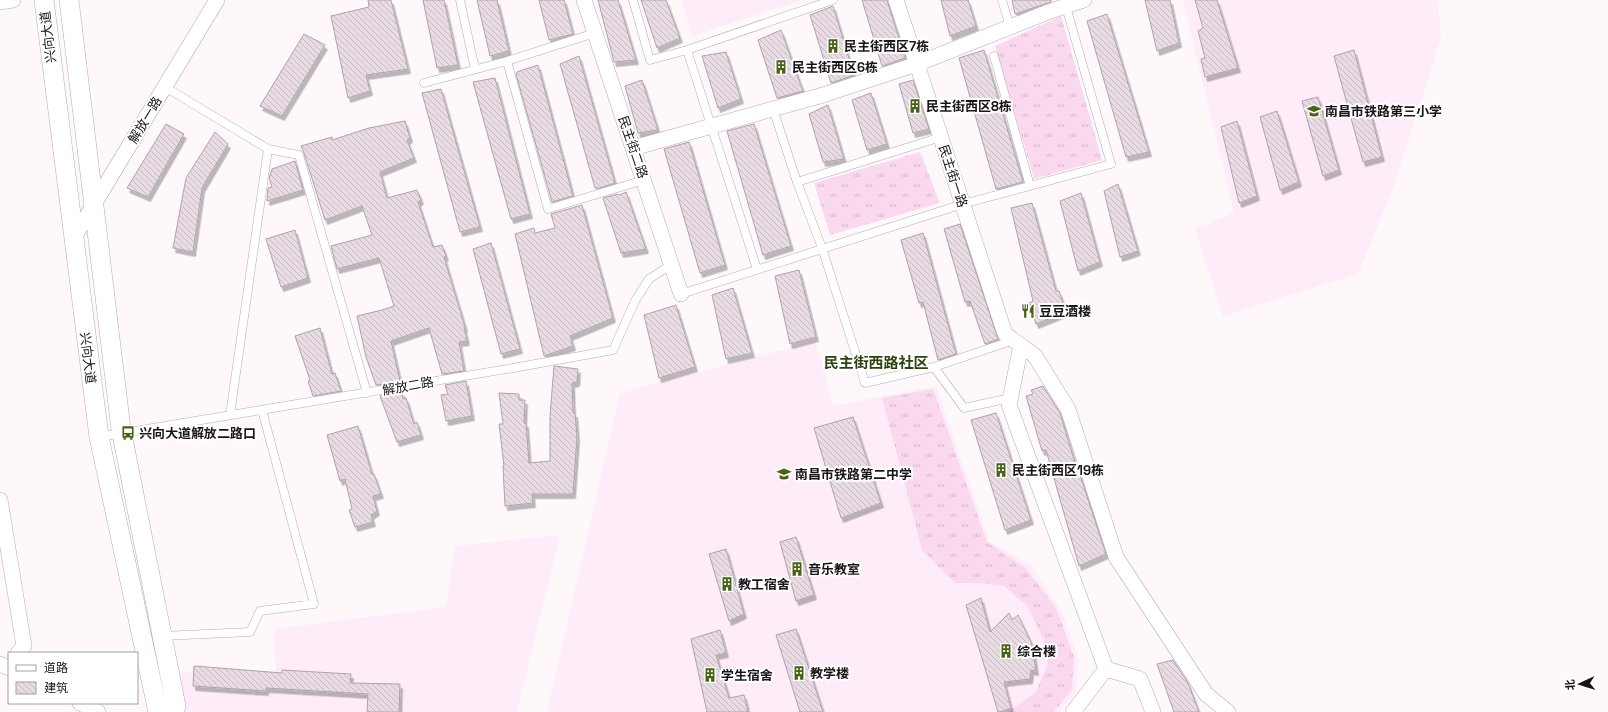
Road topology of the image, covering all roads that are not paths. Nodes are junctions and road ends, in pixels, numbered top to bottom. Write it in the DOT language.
graph roads {
  1 [pos="13,0"];
  2 [pos="44,0"];
  3 [pos="69,0"];
  4 [pos="217,0"];
  5 [pos="460,0"];
  6 [pos="584,0"];
  7 [pos="633,0"];
  8 [pos="833,0"];
  9 [pos="896,0"];
  10 [pos="1002,0"];
  11 [pos="1084,0"];
  12 [pos="0,2"];
  13 [pos="1065,3"];
  14 [pos="1010,27"];
  15 [pos="595,33"];
  16 [pos="687,50"];
  17 [pos="994,56"];
  18 [pos="507,61"];
  19 [pos="917,64"];
  20 [pos="475,69"];
  21 [pos="424,83"];
  22 [pos="165,87"];
  23 [pos="773,109"];
  24 [pos="710,126"];
  25 [pos="941,137"];
  26 [pos="633,148"];
  27 [pos="268,149"];
  28 [pos="644,180"];
  29 [pos="797,182"];
  30 [pos="1030,186"];
  31 [pos="963,204"];
  32 [pos="94,205"];
  33 [pos="73,239"];
  34 [pos="822,248"];
  35 [pos="672,264"];
  36 [pos="757,269"];
  37 [pos="681,294"];
  38 [pos="1017,343"];
  39 [pos="934,367"];
  40 [pos="367,392"];
  41 [pos="1010,398"];
  42 [pos="262,410"];
  43 [pos="230,416"];
  44 [pos="122,434"];
  45 [pos="99,438"];
  46 [pos="0,500"];
  47 [pos="152,637"];
  48 [pos="19,652"];
  49 [pos="1106,669"];
  50 [pos="82,704"];
  51 [pos="98,712"];
  52 [pos="158,712"];
  53 [pos="174,712"];
  54 [pos="1073,712"];
  55 [pos="1153,712"];
  56 [pos="1228,712"];
  1 -- 12 [label="street"];
  2 -- 33 [label="street, 兴向大道"];
  3 -- 32 [label="street, 兴向大道"];
  4 -- 22 [label="street, 解放一路"];
  5 -- 20 [label="lane"];
  6 -- 15 [label="street, 民主街二路"];
  7 -- 16 [label="lane"];
  8 -- 16 [label="lane"];
  9 -- 19 [label="street, 民主街一路"];
  10 -- 14 [label="lane"];
  11 -- 13 [label="street"];
  13 -- 14 [label="street"];
  13 -- 30 [label="lane"];
  14 -- 19 [label="street"];
  15 -- 18 [label="lane"];
  15 -- 26 [label="street, 民主街二路"];
  16 -- 24 [label="lane"];
  17 -- 30 [label="lane"];
  18 -- 20 [label="lane"];
  18 -- 28 [label="lane"];
  19 -- 23 [label="street"];
  19 -- 25 [label="street, 民主街一路"];
  20 -- 21 [label="lane"];
  22 -- 27 [label="lane"];
  22 -- 32 [label="street, 解放一路"];
  23 -- 24 [label="street"];
  23 -- 29 [label="lane"];
  24 -- 26 [label="street"];
  24 -- 36 [label="lane"];
  25 -- 29 [label="lane"];
  25 -- 31 [label="street, 民主街一路"];
  26 -- 28 [label="street, 民主街二路"];
  27 -- 40 [label="lane"];
  27 -- 43 [label="lane"];
  28 -- 35 [label="street, 民主街二路"];
  29 -- 34 [label="lane"];
  30 -- 31 [label="lane"];
  31 -- 34 [label="lane"];
  31 -- 38 [label="street, 民主街一路"];
  32 -- 33 [label="street, 解放一路"];
  32 -- 44 [label="street, 兴向大道"];
  33 -- 45 [label="street, 兴向大道"];
  34 -- 36 [label="lane"];
  34 -- 39 [label="lane"];
  35 -- 37 [label="street, 民主街二路"];
  35 -- 40 [label="lane, 解放二路"];
  36 -- 37 [label="lane"];
  38 -- 39 [label="lane"];
  38 -- 41 [label="street"];
  38 -- 56 [label="street, 民主街一路"];
  39 -- 41 [label="lane"];
  40 -- 42 [label="lane, 解放二路"];
  41 -- 49 [label="street"];
  42 -- 43 [label="lane, 解放二路"];
  42 -- 47 [label="lane"];
  43 -- 44 [label="lane, 解放二路"];
  44 -- 45 [label="lane, 解放二路"];
  44 -- 47 [label="street, 兴向大道"];
  45 -- 47 [label="street, 兴向大道"];
  46 -- 48 [label="street"];
  47 -- 52 [label="street, 兴向大道"];
  47 -- 53 [label="street, 兴向大道"];
  49 -- 54 [label="street"];
  49 -- 55 [label="street"];
  50 -- 51 [label="street"];
}
